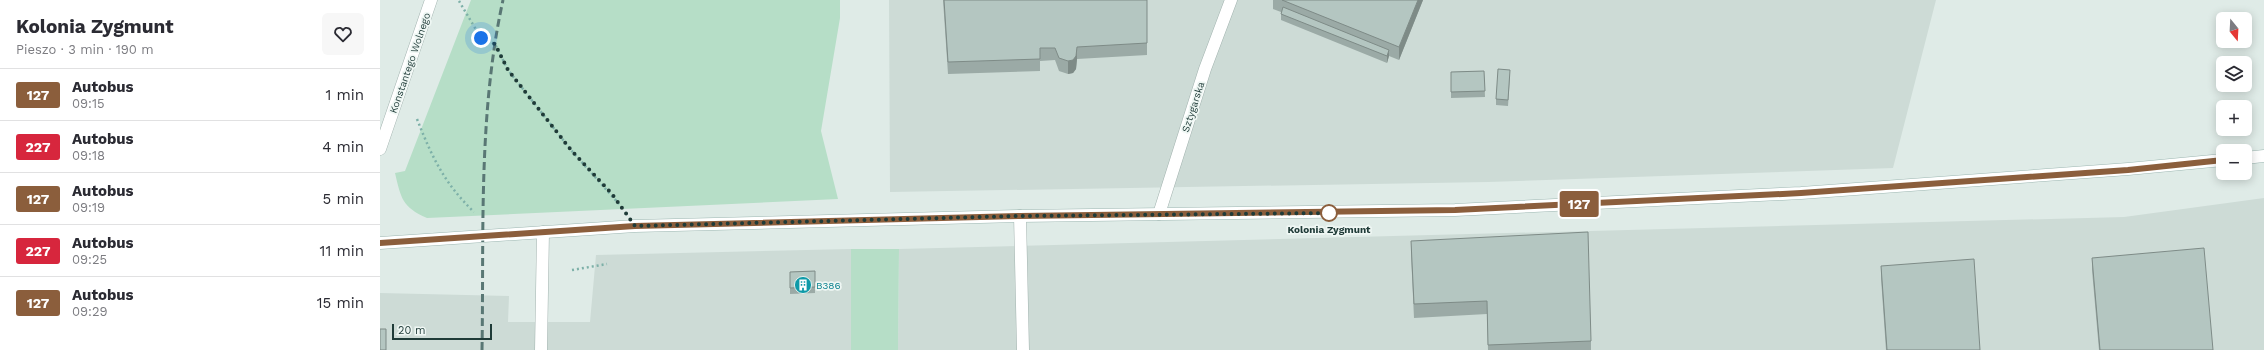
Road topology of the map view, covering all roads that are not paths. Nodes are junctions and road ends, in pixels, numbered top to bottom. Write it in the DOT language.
graph roads {
  1 [pos="431,0"];
  2 [pos="1231,0"];
  3 [pos="380,148"];
  4 [pos="2264,156"];
  5 [pos="2252,157"];
  6 [pos="2216,161"];
  7 [pos="1159,214"];
  8 [pos="1020,216"];
  9 [pos="544,232"];
  10 [pos="380,243"];
  11 [pos="541,350"];
  12 [pos="1023,350"];
  1 -- 3 [label="street, Konstantego Wolnego"];
  2 -- 7 [label="street, Sztygarska"];
  4 -- 5 [label="street"];
  6 -- 7 [label="street"];
  7 -- 8 [label="street"];
  8 -- 9 [label="street"];
  8 -- 12 [label="street"];
  9 -- 10 [label="street"];
  9 -- 11 [label="street"];
}
